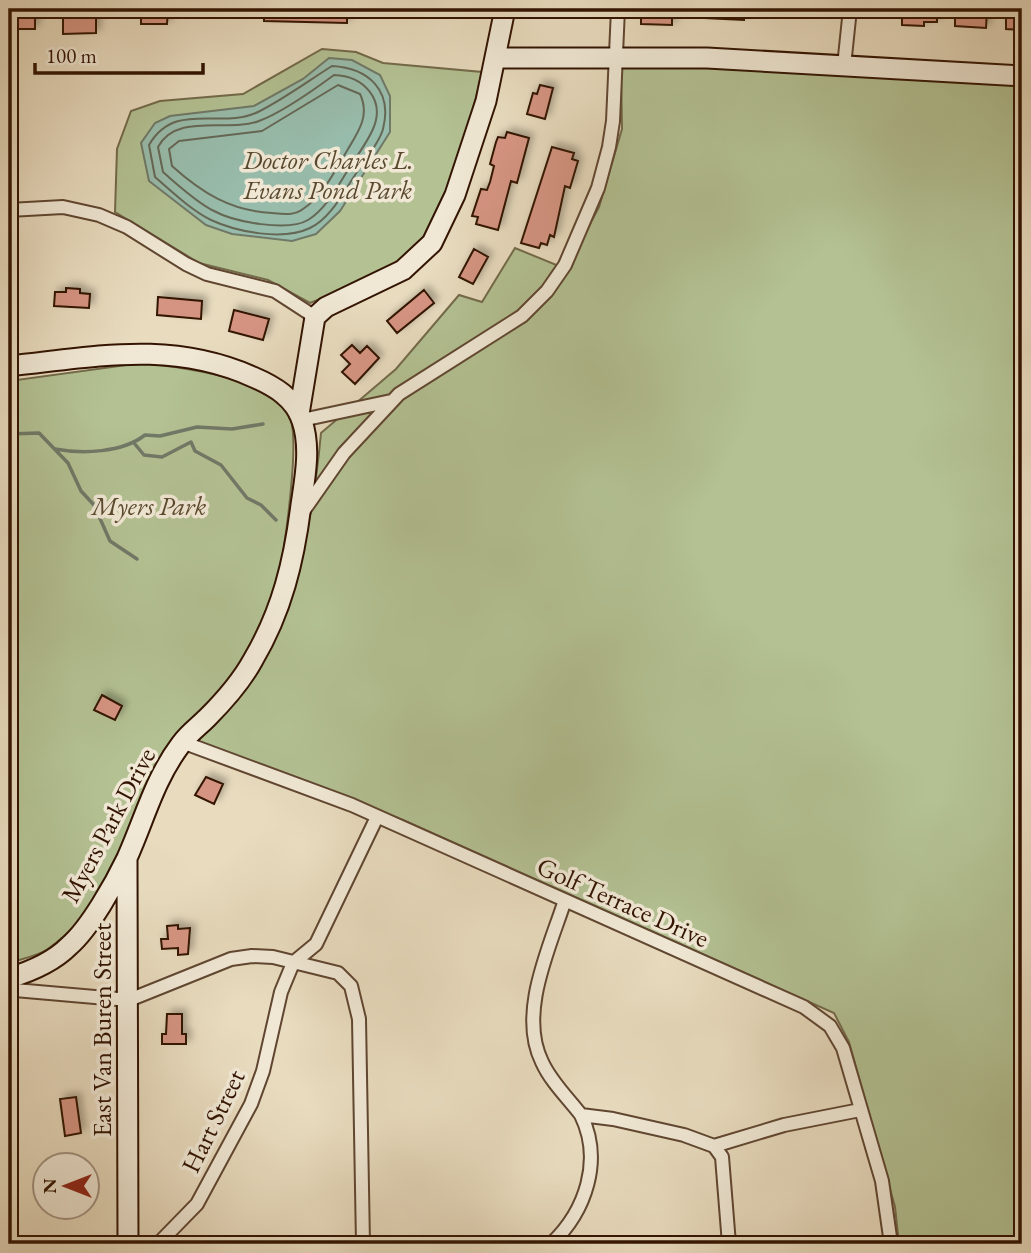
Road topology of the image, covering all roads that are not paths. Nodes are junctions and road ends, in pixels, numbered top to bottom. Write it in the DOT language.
graph roads {
  1 [pos="505,9"];
  2 [pos="618,9"];
  3 [pos="850,9"];
  4 [pos="497,58"];
  5 [pos="615,59"];
  6 [pos="844,66"];
  7 [pos="1022,76"];
  8 [pos="9,210"];
  9 [pos="315,317"];
  10 [pos="9,366"];
  11 [pos="392,401"];
  12 [pos="301,417"];
  13 [pos="300,516"];
  14 [pos="182,742"];
  15 [pos="377,817"];
  16 [pos="127,857"];
  17 [pos="564,902"];
  18 [pos="293,963"];
  19 [pos="9,978"];
  20 [pos="9,986"];
  21 [pos="129,1000"];
  22 [pos="860,1110"];
  23 [pos="580,1115"];
  24 [pos="715,1146"];
  25 [pos="128,1244"];
  26 [pos="158,1244"];
  27 [pos="363,1244"];
  28 [pos="551,1244"];
  29 [pos="729,1244"];
  30 [pos="891,1244"];
  1 -- 4 [label="street"];
  2 -- 5 [label="street"];
  3 -- 6 [label="street"];
  4 -- 5 [label="street"];
  4 -- 9 [label="street"];
  5 -- 6 [label="street"];
  5 -- 11 [label="street"];
  6 -- 7 [label="street"];
  8 -- 9 [label="street"];
  9 -- 12 [label="street, Myers Park Drive"];
  10 -- 12 [label="street"];
  11 -- 12 [label="street"];
  11 -- 13 [label="street"];
  12 -- 13 [label="street, Myers Park Drive"];
  13 -- 14 [label="street, Myers Park Drive"];
  14 -- 15 [label="street, Golf Terrace Drive"];
  14 -- 16 [label="street, Myers Park Drive"];
  15 -- 17 [label="street, Golf Terrace Drive"];
  15 -- 18 [label="street"];
  16 -- 19 [label="street, Myers Park Drive"];
  16 -- 21 [label="street, East Van Buren Street"];
  17 -- 22 [label="street, Golf Terrace Drive"];
  17 -- 23 [label="street"];
  18 -- 21 [label="street"];
  18 -- 26 [label="street, Hart Street"];
  18 -- 27 [label="street"];
  20 -- 21 [label="street"];
  21 -- 25 [label="street, East Van Buren Street"];
  22 -- 24 [label="street"];
  22 -- 30 [label="street, Golf Terrace Drive"];
  23 -- 24 [label="street"];
  23 -- 28 [label="street"];
  24 -- 29 [label="street"];
}
